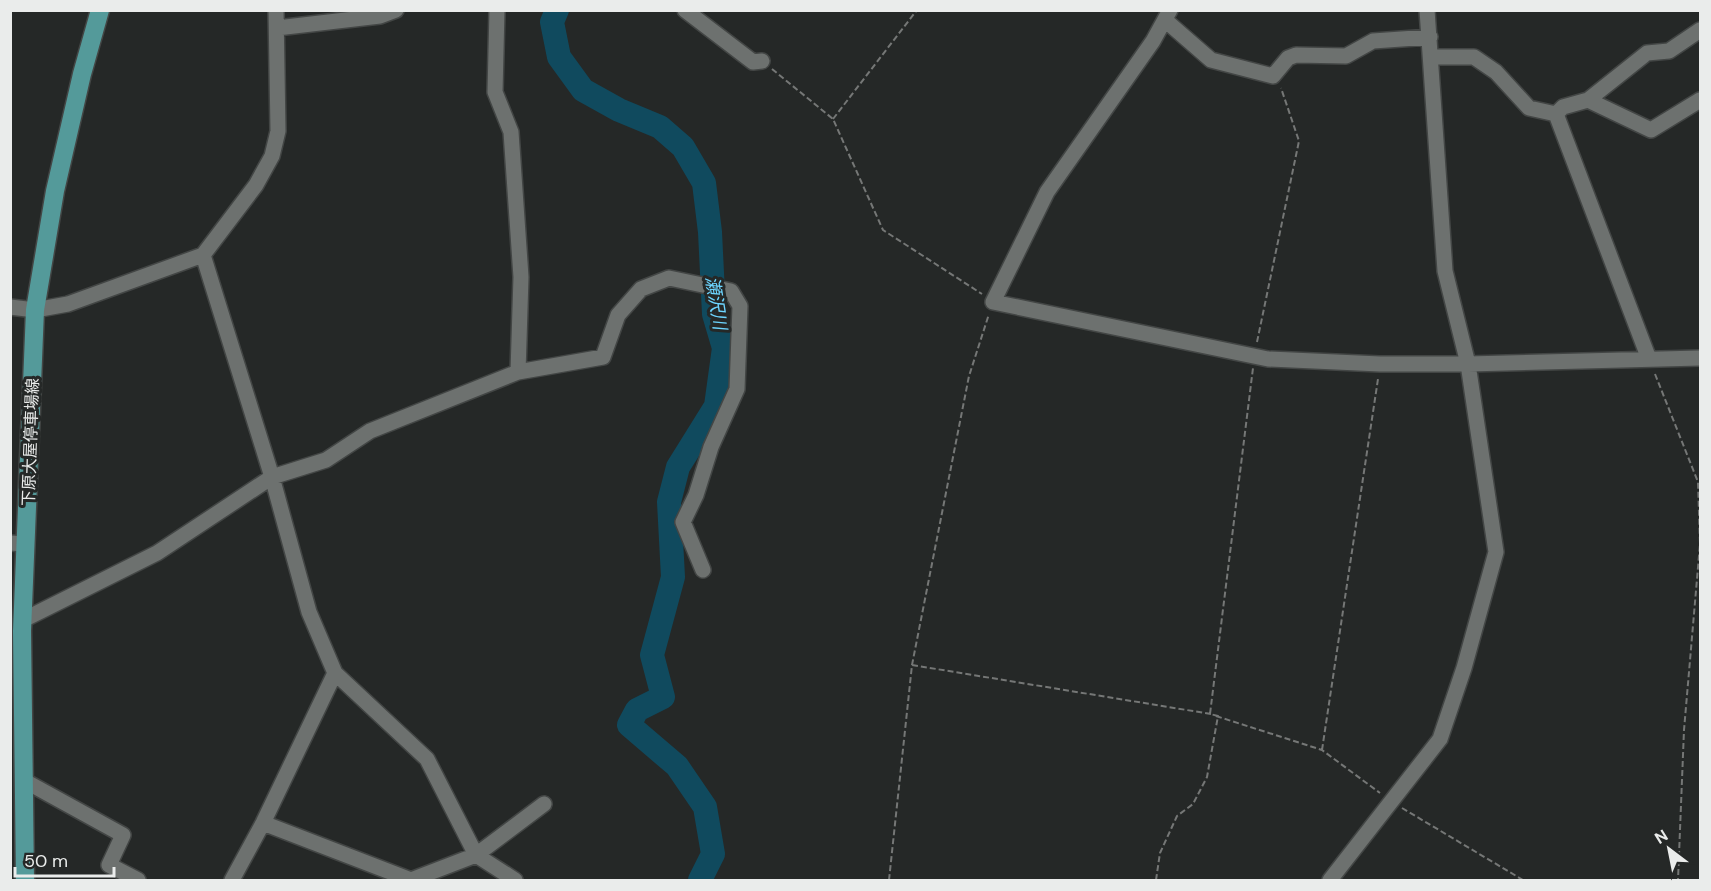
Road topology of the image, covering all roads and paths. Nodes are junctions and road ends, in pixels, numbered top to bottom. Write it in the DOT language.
graph roads {
  1 [pos="100,10"];
  2 [pos="276,10"];
  3 [pos="396,10"];
  4 [pos="497,10"];
  5 [pos="685,10"];
  6 [pos="917,10"];
  7 [pos="1427,10"];
  8 [pos="380,13"];
  9 [pos="1168,15"];
  10 [pos="276,28"];
  11 [pos="1701,30"];
  12 [pos="1430,37"];
  13 [pos="1431,57"];
  14 [pos="762,61"];
  15 [pos="1273,76"];
  16 [pos="1588,99"];
  17 [pos="1701,100"];
  18 [pos="1556,114"];
  19 [pos="833,119"];
  20 [pos="203,255"];
  21 [pos="993,302"];
  22 [pos="10,307"];
  23 [pos="35,310"];
  24 [pos="1254,356"];
  25 [pos="1701,358"];
  26 [pos="1649,359"];
  27 [pos="1380,364"];
  28 [pos="1468,364"];
  29 [pos="518,372"];
  30 [pos="272,477"];
  31 [pos="18,543"];
  32 [pos="703,570"];
  33 [pos="18,630"];
  34 [pos="912,665"];
  35 [pos="335,674"];
  36 [pos="1210,714"];
  37 [pos="1218,716"];
  38 [pos="1322,750"];
  39 [pos="23,780"];
  40 [pos="1390,801"];
  41 [pos="544,804"];
  42 [pos="263,823"];
  43 [pos="476,855"];
  44 [pos="24,880"];
  45 [pos="138,880"];
  46 [pos="232,880"];
  47 [pos="514,880"];
  48 [pos="889,880"];
  49 [pos="1156,880"];
  50 [pos="1330,880"];
  51 [pos="1522,880"];
  52 [pos="1623,880"];
  53 [pos="1678,880"];
  1 -- 23 [label="main road, 下原大屋停車場線"];
  2 -- 10 [label="street"];
  3 -- 8 [label="street"];
  4 -- 29 [label="street"];
  5 -- 14 [label="street"];
  6 -- 19 [label="path"];
  7 -- 12 [label="street"];
  8 -- 10 [label="street"];
  9 -- 15 [label="street"];
  9 -- 21 [label="street"];
  10 -- 20 [label="street"];
  11 -- 16 [label="street"];
  12 -- 13 [label="street"];
  12 -- 15 [label="street"];
  13 -- 18 [label="street"];
  13 -- 28 [label="street"];
  14 -- 19 [label="path"];
  15 -- 24 [label="path"];
  16 -- 17 [label="street"];
  16 -- 18 [label="street"];
  18 -- 26 [label="street"];
  19 -- 21 [label="path"];
  20 -- 23 [label="street"];
  20 -- 30 [label="street"];
  21 -- 24 [label="street"];
  21 -- 34 [label="path"];
  22 -- 23 [label="street"];
  23 -- 31 [label="main road, 下原大屋停車場線"];
  24 -- 27 [label="street"];
  24 -- 36 [label="path"];
  25 -- 26 [label="street"];
  26 -- 28 [label="street"];
  26 -- 53 [label="path"];
  27 -- 28 [label="street"];
  27 -- 38 [label="path"];
  28 -- 40 [label="street"];
  29 -- 30 [label="street"];
  29 -- 32 [label="street"];
  30 -- 33 [label="street"];
  30 -- 35 [label="street"];
  31 -- 33 [label="main road, 下原大屋停車場線"];
  33 -- 39 [label="main road, 下原大屋停車場線"];
  34 -- 36 [label="path"];
  34 -- 48 [label="path"];
  35 -- 42 [label="street"];
  35 -- 43 [label="street"];
  36 -- 37 [label="path"];
  37 -- 38 [label="path"];
  37 -- 49 [label="path"];
  38 -- 40 [label="path"];
  39 -- 44 [label="main road, 下原大屋停車場線"];
  39 -- 45 [label="street"];
  40 -- 50 [label="street"];
  40 -- 51 [label="path"];
  41 -- 43 [label="street"];
  42 -- 43 [label="street"];
  42 -- 46 [label="street"];
  43 -- 47 [label="street"];
  52 -- 53 [label="path"];
}
